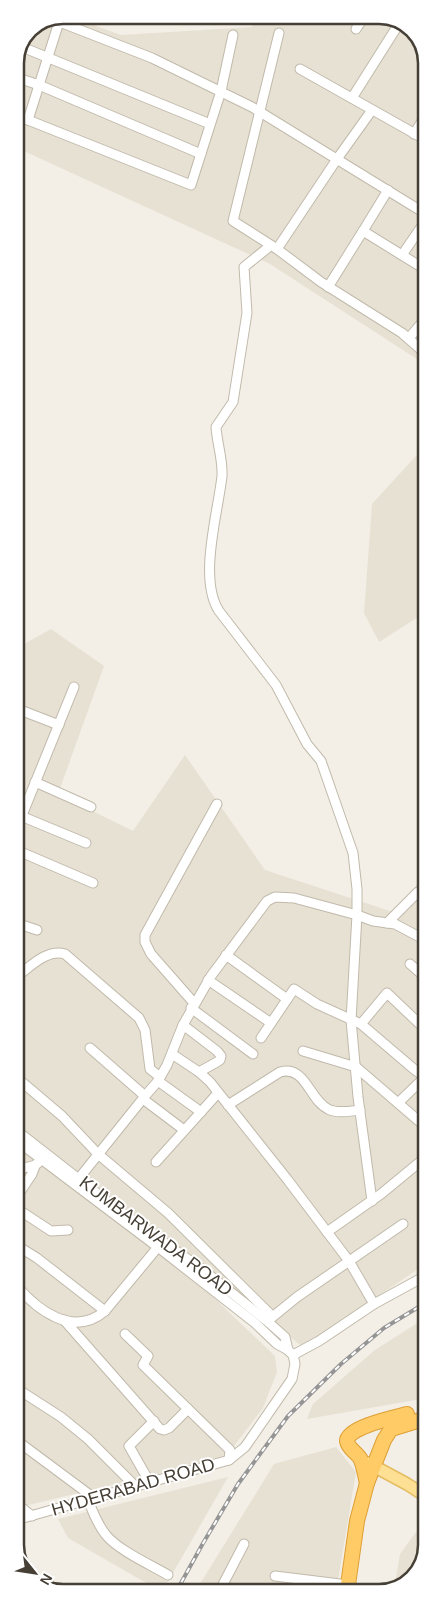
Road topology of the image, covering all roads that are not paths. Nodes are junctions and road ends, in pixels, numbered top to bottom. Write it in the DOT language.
graph roads {
  1 [pos="70,24"];
  2 [pos="359,24"];
  3 [pos="58,25"];
  4 [pos="396,28"];
  5 [pos="356,29"];
  6 [pos="279,33"];
  7 [pos="233,35"];
  8 [pos="27,49"];
  9 [pos="47,58"];
  10 [pos="300,69"];
  11 [pos="24,80"];
  12 [pos="39,85"];
  13 [pos="221,91"];
  14 [pos="352,98"];
  15 [pos="372,110"];
  16 [pos="260,111"];
  17 [pos="24,118"];
  18 [pos="28,120"];
  19 [pos="210,124"];
  20 [pos="418,128"];
  21 [pos="414,134"];
  22 [pos="418,136"];
  23 [pos="201,154"];
  24 [pos="337,159"];
  25 [pos="388,190"];
  26 [pos="418,209"];
  27 [pos="362,231"];
  28 [pos="418,232"];
  29 [pos="274,248"];
  30 [pos="402,255"];
  31 [pos="418,265"];
  32 [pos="328,287"];
  33 [pos="418,327"];
  34 [pos="409,338"];
  35 [pos="418,346"];
  36 [pos="74,687"];
  37 [pos="24,711"];
  38 [pos="59,725"];
  39 [pos="36,782"];
  40 [pos="24,804"];
  41 [pos="217,804"];
  42 [pos="91,807"];
  43 [pos="24,817"];
  44 [pos="86,843"];
  45 [pos="24,853"];
  46 [pos="93,882"];
  47 [pos="418,892"];
  48 [pos="358,915"];
  49 [pos="387,923"];
  50 [pos="24,926"];
  51 [pos="37,930"];
  52 [pos="418,936"];
  53 [pos="226,955"];
  54 [pos="410,964"];
  55 [pos="24,971"];
  56 [pos="418,971"];
  57 [pos="208,980"];
  58 [pos="287,999"];
  59 [pos="193,1005"];
  60 [pos="351,1020"];
  61 [pos="418,1022"];
  62 [pos="271,1023"];
  63 [pos="361,1024"];
  64 [pos="182,1025"];
  65 [pos="261,1038"];
  66 [pos="90,1048"];
  67 [pos="303,1051"];
  68 [pos="172,1054"];
  69 [pos="253,1054"];
  70 [pos="356,1067"];
  71 [pos="199,1072"];
  72 [pos="418,1072"];
  73 [pos="159,1079"];
  74 [pos="24,1084"];
  75 [pos="418,1084"];
  76 [pos="218,1092"];
  77 [pos="144,1097"];
  78 [pos="398,1103"];
  79 [pos="228,1105"];
  80 [pos="360,1110"];
  81 [pos="201,1112"];
  82 [pos="418,1120"];
  83 [pos="184,1130"];
  84 [pos="24,1137"];
  85 [pos="24,1148"];
  86 [pos="98,1154"];
  87 [pos="156,1162"];
  88 [pos="38,1163"];
  89 [pos="418,1163"];
  90 [pos="24,1168"];
  91 [pos="77,1181"];
  92 [pos="24,1186"];
  93 [pos="372,1201"];
  94 [pos="24,1213"];
  95 [pos="403,1224"];
  96 [pos="68,1230"];
  97 [pos="327,1232"];
  98 [pos="158,1247"];
  99 [pos="24,1250"];
  100 [pos="348,1261"];
  101 [pos="418,1280"];
  102 [pos="24,1293"];
  103 [pos="374,1304"];
  104 [pos="105,1311"];
  105 [pos="270,1318"];
  106 [pos="64,1320"];
  107 [pos="125,1334"];
  108 [pos="291,1353"];
  109 [pos="24,1393"];
  110 [pos="188,1409"];
  111 [pos="418,1411"];
  112 [pos="154,1421"];
  113 [pos="418,1421"];
  114 [pos="24,1446"];
  115 [pos="361,1459"];
  116 [pos="230,1460"];
  117 [pos="374,1467"];
  118 [pos="150,1483"];
  119 [pos="367,1483"];
  120 [pos="136,1487"];
  121 [pos="418,1492"];
  122 [pos="91,1499"];
  123 [pos="24,1510"];
  124 [pos="32,1516"];
  125 [pos="24,1518"];
  126 [pos="244,1544"];
  127 [pos="168,1575"];
  128 [pos="275,1576"];
  129 [pos="224,1584"];
  130 [pos="320,1584"];
  131 [pos="349,1584"];
  1 -- 13 [label="street"];
  2 -- 5 [label="street"];
  3 -- 9 [label="street"];
  4 -- 14 [label="street"];
  6 -- 16 [label="street"];
  7 -- 13 [label="street"];
  8 -- 9 [label="street"];
  9 -- 12 [label="street"];
  9 -- 19 [label="street"];
  10 -- 14 [label="street"];
  11 -- 12 [label="street"];
  12 -- 18 [label="street"];
  12 -- 23 [label="street"];
  13 -- 16 [label="street"];
  13 -- 19 [label="street"];
  14 -- 15 [label="street"];
  15 -- 21 [label="street"];
  15 -- 24 [label="street"];
  16 -- 24 [label="street"];
  16 -- 29 [label="street"];
  17 -- 18 [label="street"];
  18 -- 23 [label="street"];
  19 -- 23 [label="street"];
  20 -- 21 [label="street"];
  21 -- 22 [label="street"];
  24 -- 25 [label="street"];
  24 -- 29 [label="street"];
  25 -- 26 [label="street"];
  25 -- 27 [label="street"];
  27 -- 30 [label="street"];
  27 -- 32 [label="street"];
  28 -- 30 [label="street"];
  29 -- 32 [label="street"];
  29 -- 48 [label="street"];
  30 -- 31 [label="street"];
  32 -- 34 [label="street"];
  33 -- 34 [label="street"];
  34 -- 35 [label="street"];
  36 -- 38 [label="street"];
  37 -- 38 [label="street"];
  38 -- 39 [label="street"];
  39 -- 40 [label="street"];
  39 -- 42 [label="street"];
  41 -- 59 [label="street"];
  43 -- 44 [label="street"];
  45 -- 46 [label="street"];
  47 -- 49 [label="street"];
  48 -- 49 [label="street"];
  48 -- 53 [label="street"];
  48 -- 60 [label="street"];
  49 -- 52 [label="street"];
  50 -- 51 [label="street"];
  53 -- 57 [label="street"];
  53 -- 58 [label="street"];
  54 -- 56 [label="street"];
  55 -- 73 [label="street"];
  57 -- 59 [label="street"];
  57 -- 62 [label="street"];
  58 -- 60 [label="street"];
  58 -- 62 [label="street"];
  59 -- 64 [label="street"];
  59 -- 69 [label="street"];
  60 -- 63 [label="street"];
  60 -- 70 [label="street"];
  61 -- 63 [label="street"];
  62 -- 65 [label="street"];
  63 -- 72 [label="street"];
  64 -- 68 [label="street"];
  64 -- 71 [label="street"];
  66 -- 77 [label="street"];
  67 -- 70 [label="street"];
  68 -- 71 [label="street"];
  68 -- 73 [label="street"];
  70 -- 78 [label="street"];
  70 -- 80 [label="street"];
  71 -- 76 [label="street"];
  73 -- 77 [label="street"];
  73 -- 81 [label="street"];
  74 -- 86 [label="street"];
  75 -- 78 [label="street"];
  76 -- 79 [label="street"];
  76 -- 81 [label="street"];
  77 -- 83 [label="street"];
  77 -- 86 [label="street"];
  78 -- 82 [label="street"];
  79 -- 80 [label="street"];
  79 -- 97 [label="street"];
  80 -- 93 [label="street"];
  81 -- 83 [label="street"];
  83 -- 87 [label="street"];
  84 -- 91 [label="street, KUMBARWADA ROAD"];
  85 -- 88 [label="street, KUMBARWADA ROAD"];
  86 -- 91 [label="street"];
  86 -- 105 [label="street"];
  88 -- 90 [label="street"];
  88 -- 91 [label="street, KUMBARWADA ROAD"];
  88 -- 92 [label="street"];
  89 -- 93 [label="street"];
  91 -- 98 [label="street, KUMBARWADA ROAD"];
  91 -- 105 [label="street, KUMBARWADA ROAD"];
  93 -- 97 [label="street"];
  94 -- 96 [label="street"];
  95 -- 100 [label="street"];
  97 -- 100 [label="street"];
  98 -- 104 [label="street"];
  98 -- 108 [label="street, KUMBARWADA ROAD"];
  99 -- 104 [label="street"];
  100 -- 103 [label="street"];
  100 -- 105 [label="street"];
  101 -- 103 [label="street"];
  102 -- 106 [label="street"];
  103 -- 108 [label="street"];
  104 -- 106 [label="street"];
  105 -- 108 [label="street, KUMBARWADA ROAD"];
  106 -- 112 [label="street"];
  107 -- 110 [label="street"];
  108 -- 116 [label="street, HYDERABAD ROAD"];
  109 -- 120 [label="street"];
  110 -- 112 [label="street"];
  110 -- 116 [label="street"];
  111 -- 115 [label="highway"];
  112 -- 118 [label="street"];
  113 -- 117 [label="highway"];
  114 -- 122 [label="street"];
  115 -- 117 [label="main road"];
  115 -- 119 [label="highway"];
  116 -- 118 [label="street, HYDERABAD ROAD"];
  117 -- 119 [label="highway"];
  117 -- 121 [label="main road"];
  118 -- 120 [label="street, HYDERABAD ROAD"];
  119 -- 131 [label="highway"];
  120 -- 122 [label="street, HYDERABAD ROAD"];
  122 -- 124 [label="street, HYDERABAD ROAD"];
  122 -- 127 [label="street"];
  123 -- 124 [label="street"];
  124 -- 125 [label="street, HYDERABAD ROAD"];
  126 -- 129 [label="street"];
  128 -- 130 [label="street"];
}
